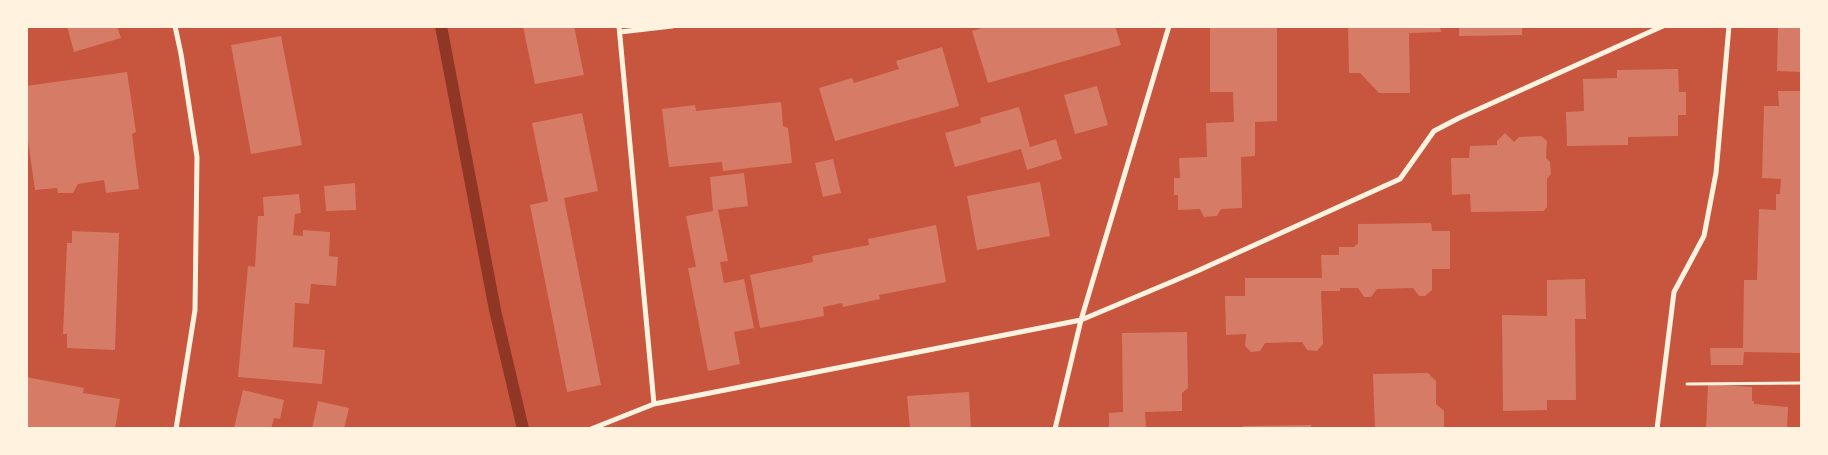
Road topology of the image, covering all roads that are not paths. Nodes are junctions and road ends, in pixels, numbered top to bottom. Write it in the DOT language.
graph roads {
  1 [pos="175,26"];
  2 [pos="672,26"];
  3 [pos="1169,26"];
  4 [pos="1663,26"];
  5 [pos="1729,26"];
  6 [pos="620,29"];
  7 [pos="1081,320"];
  8 [pos="654,404"];
  9 [pos="176,429"];
  10 [pos="591,429"];
  11 [pos="1055,429"];
  12 [pos="1657,429"];
  1 -- 9 [label="street"];
  2 -- 6 [label="street"];
  3 -- 7 [label="street"];
  4 -- 7 [label="street"];
  5 -- 12 [label="street"];
  6 -- 8 [label="street"];
  7 -- 8 [label="street"];
  7 -- 11 [label="street"];
  8 -- 10 [label="street"];
}
